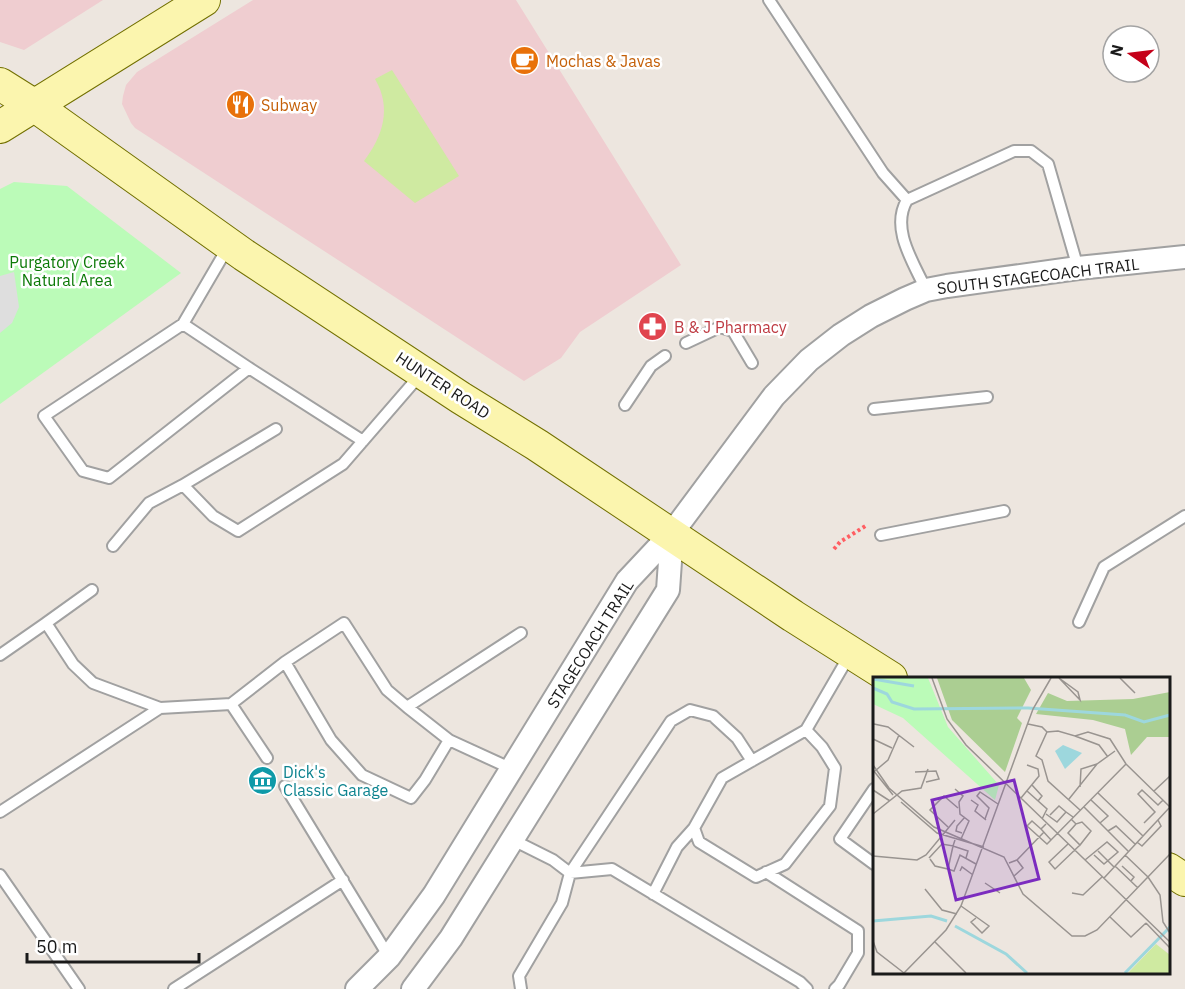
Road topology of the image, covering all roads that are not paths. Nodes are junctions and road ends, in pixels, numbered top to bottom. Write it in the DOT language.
graph roads {
  1 [pos="204,0"];
  2 [pos="769,0"];
  3 [pos="0,84"];
  4 [pos="35,106"];
  5 [pos="0,127"];
  6 [pos="907,200"];
  7 [pos="230,244"];
  8 [pos="1185,257"];
  9 [pos="1078,268"];
  10 [pos="927,290"];
  11 [pos="183,324"];
  12 [pos="686,343"];
  13 [pos="665,356"];
  14 [pos="752,363"];
  15 [pos="249,368"];
  16 [pos="423,372"];
  17 [pos="987,397"];
  18 [pos="625,405"];
  19 [pos="874,409"];
  20 [pos="276,429"];
  21 [pos="363,441"];
  22 [pos="183,484"];
  23 [pos="1004,511"];
  24 [pos="1185,516"];
  25 [pos="672,533"];
  26 [pos="881,535"];
  27 [pos="113,546"];
  28 [pos="92,590"];
  29 [pos="46,622"];
  30 [pos="1079,622"];
  31 [pos="521,633"];
  32 [pos="851,653"];
  33 [pos="0,656"];
  34 [pos="285,662"];
  35 [pos="889,677"];
  36 [pos="231,704"];
  37 [pos="407,707"];
  38 [pos="160,708"];
  39 [pos="806,730"];
  40 [pos="449,740"];
  41 [pos="267,758"];
  42 [pos="752,761"];
  43 [pos="512,769"];
  44 [pos="285,786"];
  45 [pos="873,790"];
  46 [pos="0,812"];
  47 [pos="694,828"];
  48 [pos="513,840"];
  49 [pos="873,863"];
  50 [pos="1170,870"];
  51 [pos="766,872"];
  52 [pos="570,873"];
  53 [pos="0,875"];
  54 [pos="343,880"];
  55 [pos="1185,880"];
  56 [pos="653,894"];
  57 [pos="389,957"];
  58 [pos="79,989"];
  59 [pos="174,989"];
  60 [pos="357,989"];
  61 [pos="411,989"];
  62 [pos="521,989"];
  63 [pos="807,989"];
  64 [pos="835,989"];
  1 -- 4 [label="main road"];
  2 -- 6 [label="lane"];
  3 -- 4 [label="main road, HUNTER ROAD"];
  4 -- 5 [label="main road"];
  4 -- 7 [label="main road, HUNTER ROAD"];
  6 -- 9 [label="lane"];
  6 -- 10 [label="lane"];
  7 -- 11 [label="lane"];
  7 -- 16 [label="main road, HUNTER ROAD"];
  8 -- 9 [label="street, SOUTH STAGECOACH TRAIL"];
  9 -- 10 [label="street, SOUTH STAGECOACH TRAIL"];
  10 -- 25 [label="street, SOUTH STAGECOACH TRAIL"];
  11 -- 15 [label="lane"];
  11 -- 15 [label="lane"];
  12 -- 14 [label="lane"];
  13 -- 18 [label="lane"];
  15 -- 21 [label="lane"];
  16 -- 21 [label="lane"];
  16 -- 25 [label="main road, HUNTER ROAD"];
  17 -- 19 [label="lane"];
  20 -- 22 [label="lane"];
  21 -- 22 [label="lane"];
  22 -- 27 [label="lane"];
  23 -- 26 [label="lane"];
  24 -- 30 [label="lane"];
  25 -- 32 [label="main road, HUNTER ROAD"];
  25 -- 43 [label="street, STAGECOACH TRAIL"];
  25 -- 48 [label="street"];
  28 -- 29 [label="lane"];
  29 -- 33 [label="lane"];
  29 -- 38 [label="lane"];
  31 -- 37 [label="lane"];
  32 -- 35 [label="main road, HUNTER ROAD"];
  32 -- 39 [label="lane"];
  34 -- 36 [label="lane"];
  34 -- 37 [label="lane"];
  34 -- 40 [label="lane"];
  36 -- 38 [label="lane"];
  36 -- 41 [label="lane"];
  37 -- 40 [label="lane"];
  38 -- 46 [label="lane"];
  39 -- 42 [label="lane"];
  39 -- 51 [label="lane"];
  40 -- 43 [label="lane"];
  42 -- 47 [label="lane"];
  42 -- 52 [label="lane"];
  43 -- 57 [label="street, STAGECOACH TRAIL"];
  44 -- 54 [label="lane"];
  45 -- 49 [label="lane"];
  47 -- 51 [label="lane"];
  47 -- 56 [label="lane"];
  48 -- 52 [label="lane"];
  48 -- 61 [label="street"];
  50 -- 55 [label="main road"];
  51 -- 64 [label="lane"];
  52 -- 56 [label="lane"];
  52 -- 62 [label="lane"];
  53 -- 58 [label="lane"];
  54 -- 57 [label="lane"];
  54 -- 59 [label="lane"];
  56 -- 63 [label="lane"];
  57 -- 60 [label="street, STAGECOACH TRAIL"];
  57 -- 61 [label="street"];
}
